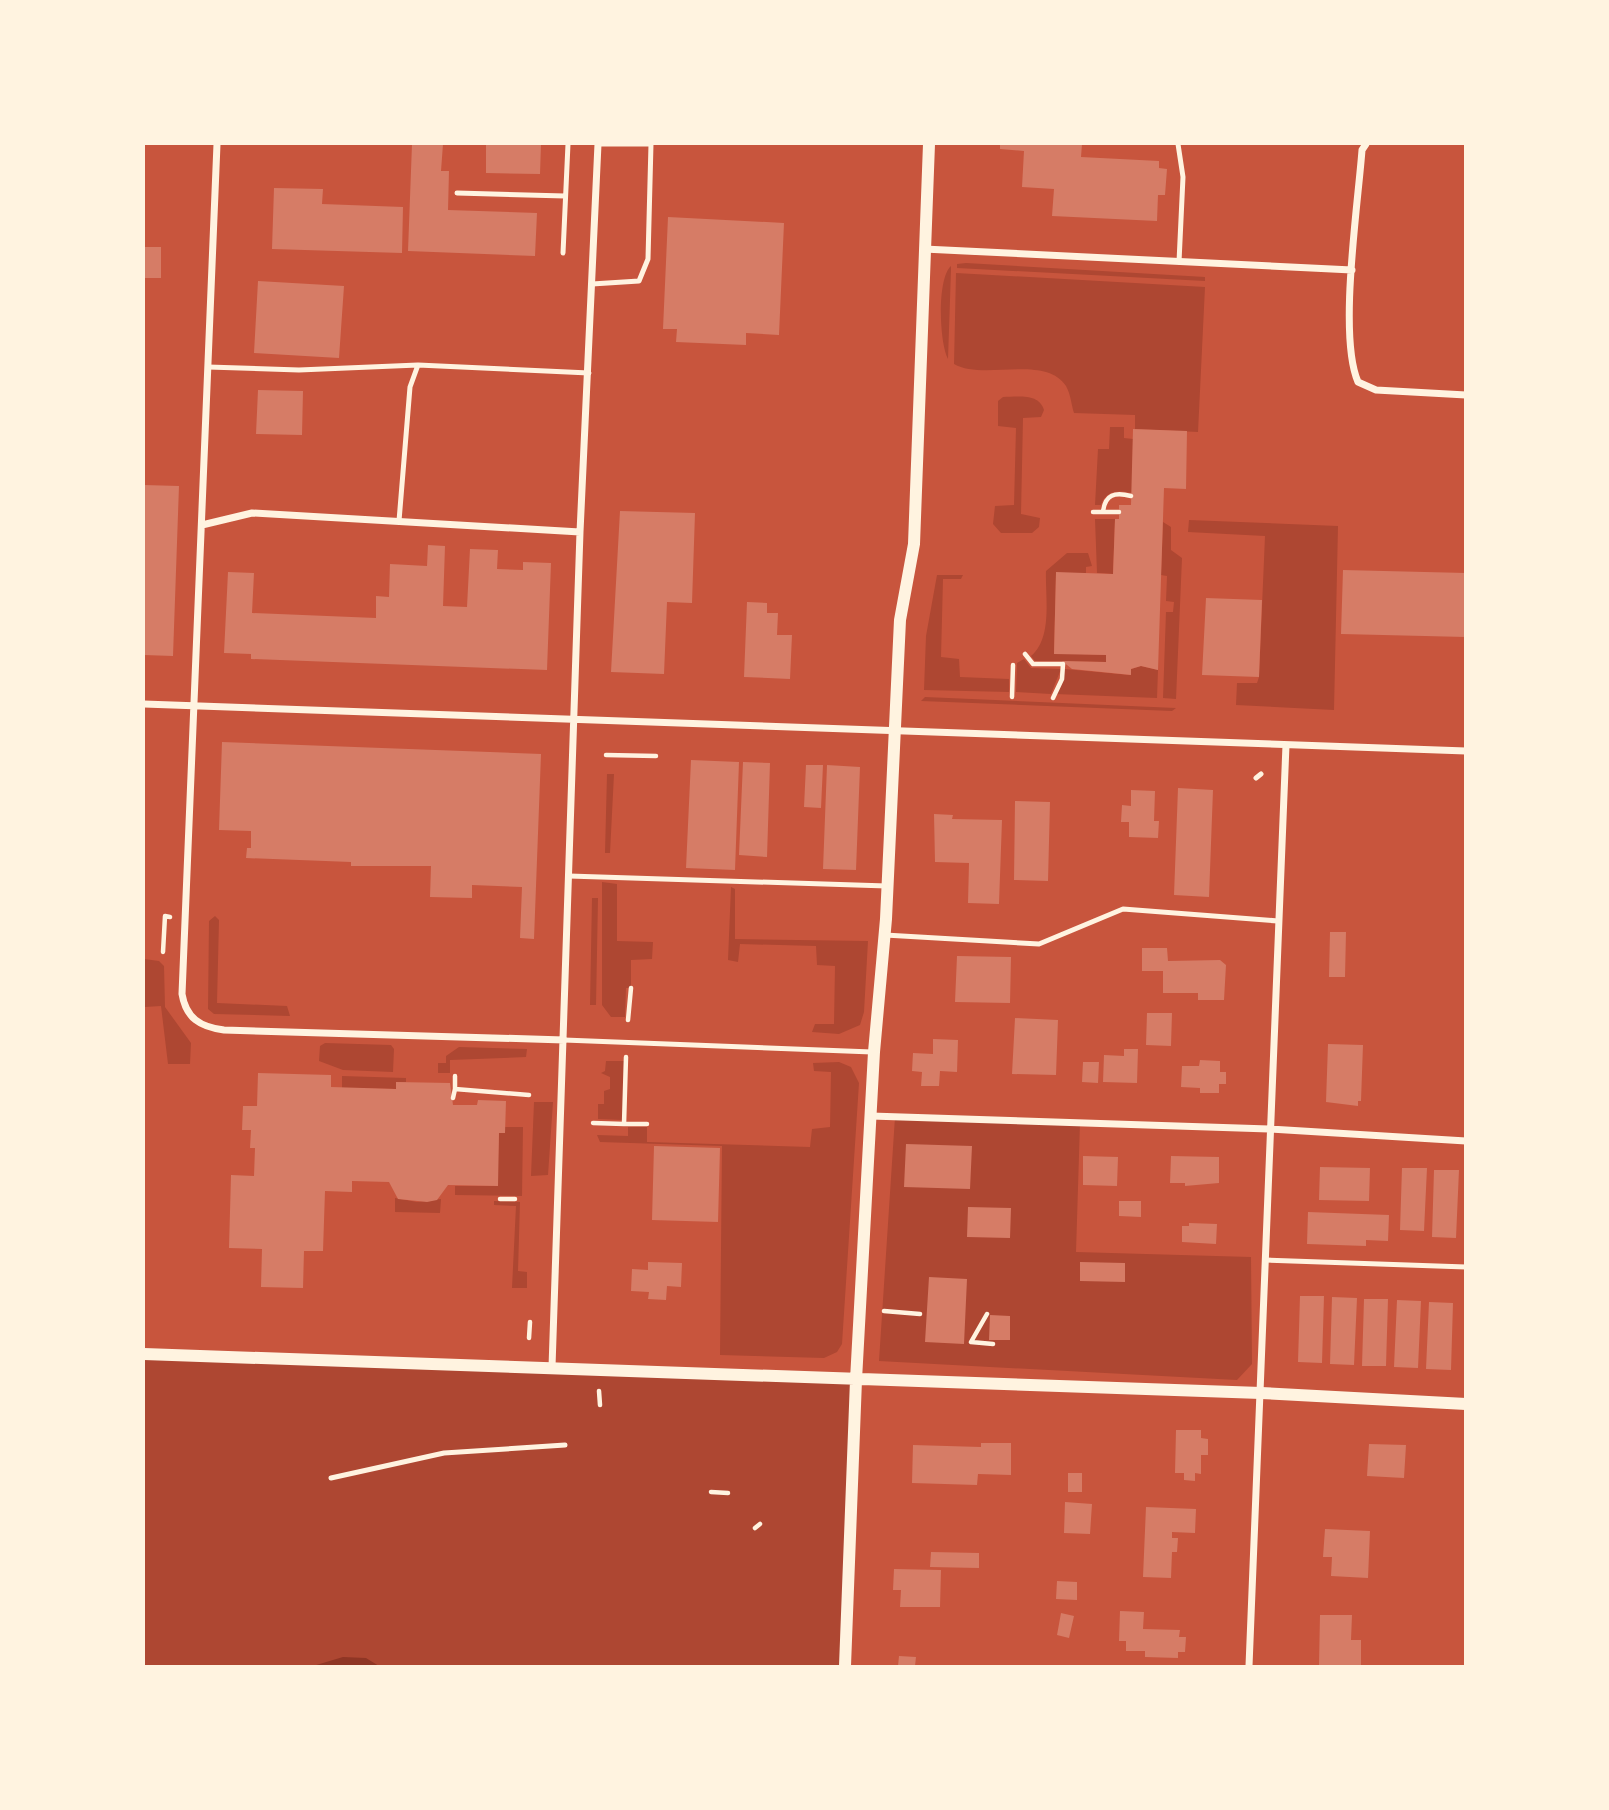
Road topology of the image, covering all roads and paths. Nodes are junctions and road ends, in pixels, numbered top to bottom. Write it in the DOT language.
graph roads {
  1 [pos="217,144"];
  2 [pos="568,144"];
  3 [pos="598,144"];
  4 [pos="929,144"];
  5 [pos="1178,144"];
  6 [pos="1366,144"];
  7 [pos="457,193"];
  8 [pos="565,196"];
  9 [pos="924,249"];
  10 [pos="563,253"];
  11 [pos="1179,262"];
  12 [pos="1352,270"];
  13 [pos="592,284"];
  14 [pos="418,365"];
  15 [pos="208,368"];
  16 [pos="589,373"];
  17 [pos="1465,395"];
  18 [pos="1131,496"];
  19 [pos="1093,512"];
  20 [pos="1103,512"];
  21 [pos="1119,512"];
  22 [pos="399,522"];
  23 [pos="202,525"];
  24 [pos="580,532"];
  25 [pos="1026,654"];
  26 [pos="1013,664"];
  27 [pos="1012,697"];
  28 [pos="1053,698"];
  29 [pos="144,704"];
  30 [pos="193,706"];
  31 [pos="574,719"];
  32 [pos="895,731"];
  33 [pos="1286,745"];
  34 [pos="1465,751"];
  35 [pos="606,755"];
  36 [pos="656,756"];
  37 [pos="569,876"];
  38 [pos="887,886"];
  39 [pos="170,917"];
  40 [pos="1278,921"];
  41 [pos="885,936"];
  42 [pos="163,952"];
  43 [pos="631,988"];
  44 [pos="628,1020"];
  45 [pos="564,1040"];
  46 [pos="874,1052"];
  47 [pos="626,1057"];
  48 [pos="455,1076"];
  49 [pos="455,1089"];
  50 [pos="529,1095"];
  51 [pos="453,1098"];
  52 [pos="871,1116"];
  53 [pos="593,1123"];
  54 [pos="624,1124"];
  55 [pos="647,1124"];
  56 [pos="1269,1129"];
  57 [pos="1465,1141"];
  58 [pos="500,1199"];
  59 [pos="515,1199"];
  60 [pos="1265,1260"];
  61 [pos="1465,1267"];
  62 [pos="884,1311"];
  63 [pos="920,1314"];
  64 [pos="987,1314"];
  65 [pos="530,1322"];
  66 [pos="529,1338"];
  67 [pos="993,1344"];
  68 [pos="144,1354"];
  69 [pos="552,1367"];
  70 [pos="856,1380"];
  71 [pos="598,1391"];
  72 [pos="1261,1393"];
  73 [pos="1465,1404"];
  74 [pos="600,1405"];
  75 [pos="565,1445"];
  76 [pos="331,1478"];
  77 [pos="711,1492"];
  78 [pos="729,1493"];
  79 [pos="845,1667"];
  80 [pos="1250,1667"];
  1 -- 15 [label="street"];
  2 -- 8 [label="lane"];
  3 -- 13 [label="street"];
  3 -- 13 [label="lane"];
  4 -- 9 [label="street"];
  5 -- 11 [label="lane"];
  6 -- 12 [label="street"];
  7 -- 8 [label="lane"];
  8 -- 10 [label="lane"];
  9 -- 11 [label="street"];
  9 -- 32 [label="street"];
  11 -- 12 [label="street"];
  12 -- 17 [label="street"];
  13 -- 16 [label="street"];
  14 -- 15 [label="lane"];
  14 -- 16 [label="lane"];
  14 -- 22 [label="lane"];
  15 -- 23 [label="street"];
  16 -- 24 [label="street"];
  18 -- 20 [label="path"];
  19 -- 20 [label="path"];
  20 -- 21 [label="path"];
  22 -- 23 [label="street"];
  22 -- 24 [label="street"];
  23 -- 30 [label="street"];
  24 -- 31 [label="street"];
  25 -- 28 [label="path"];
  26 -- 27 [label="path"];
  29 -- 30 [label="street"];
  30 -- 31 [label="street"];
  30 -- 45 [label="street"];
  31 -- 32 [label="street"];
  31 -- 37 [label="street"];
  32 -- 33 [label="street"];
  32 -- 38 [label="street"];
  33 -- 34 [label="street"];
  33 -- 40 [label="street"];
  35 -- 36 [label="path"];
  37 -- 38 [label="lane"];
  37 -- 45 [label="street"];
  38 -- 41 [label="street"];
  39 -- 42 [label="path"];
  40 -- 41 [label="lane"];
  40 -- 56 [label="street"];
  41 -- 46 [label="street"];
  43 -- 44 [label="path"];
  45 -- 46 [label="lane"];
  45 -- 69 [label="street"];
  46 -- 52 [label="street"];
  47 -- 54 [label="path"];
  48 -- 49 [label="path"];
  49 -- 50 [label="path"];
  49 -- 51 [label="path"];
  52 -- 56 [label="street"];
  52 -- 70 [label="street"];
  53 -- 54 [label="path"];
  54 -- 55 [label="path"];
  56 -- 57 [label="street"];
  56 -- 60 [label="street"];
  58 -- 59 [label="path"];
  60 -- 61 [label="lane"];
  60 -- 72 [label="street"];
  62 -- 63 [label="path"];
  64 -- 67 [label="path"];
  65 -- 66 [label="path"];
  68 -- 69 [label="street"];
  69 -- 70 [label="street"];
  70 -- 72 [label="street"];
  70 -- 79 [label="street"];
  71 -- 74 [label="path"];
  72 -- 73 [label="street"];
  72 -- 80 [label="street"];
  75 -- 76 [label="lane"];
  77 -- 78 [label="path"];
}
